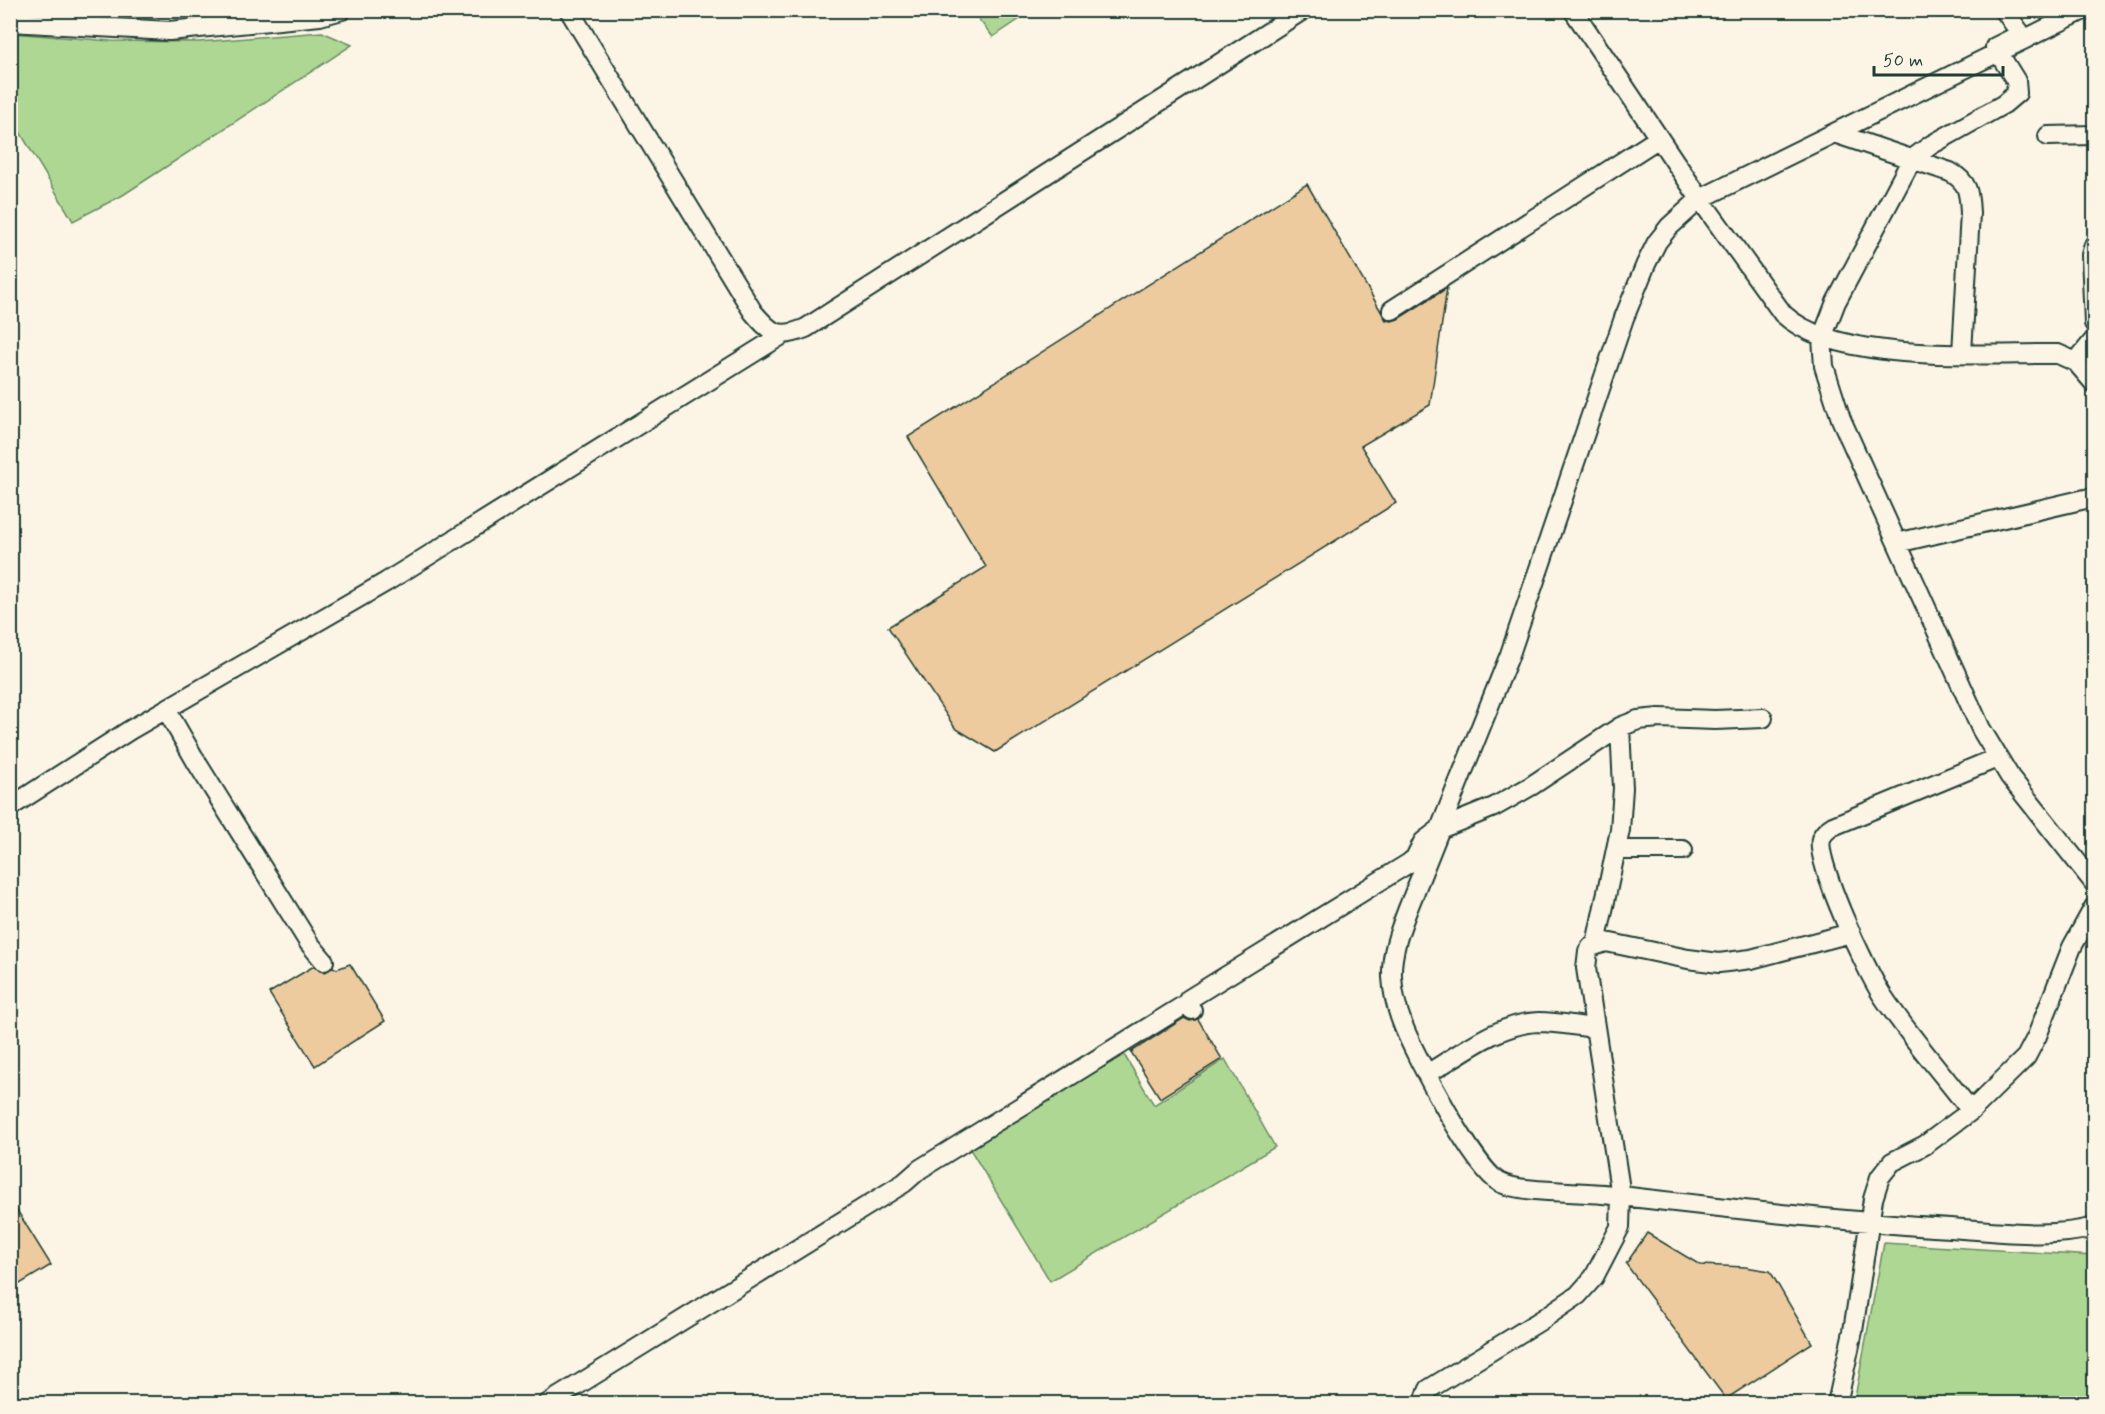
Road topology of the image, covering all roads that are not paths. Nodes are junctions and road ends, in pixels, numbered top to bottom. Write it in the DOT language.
graph roads {
  1 [pos="342,10"];
  2 [pos="568,10"];
  3 [pos="1303,10"];
  4 [pos="1573,10"];
  5 [pos="2004,10"];
  6 [pos="2084,10"];
  7 [pos="10,22"];
  8 [pos="1999,52"];
  9 [pos="1834,133"];
  10 [pos="2094,135"];
  11 [pos="2048,136"];
  12 [pos="1659,138"];
  13 [pos="1912,159"];
  14 [pos="1700,199"];
  15 [pos="2094,245"];
  16 [pos="1392,310"];
  17 [pos="2094,323"];
  18 [pos="782,335"];
  19 [pos="1822,338"];
  20 [pos="2094,340"];
  21 [pos="1962,353"];
  22 [pos="2076,362"];
  23 [pos="2094,383"];
  24 [pos="2094,497"];
  25 [pos="1897,543"];
  26 [pos="166,709"];
  27 [pos="1763,718"];
  28 [pos="1620,727"];
  29 [pos="1997,758"];
  30 [pos="10,807"];
  31 [pos="1440,829"];
  32 [pos="1616,850"];
  33 [pos="1683,850"];
  34 [pos="2094,883"];
  35 [pos="2092,914"];
  36 [pos="1851,933"];
  37 [pos="1596,944"];
  38 [pos="324,961"];
  39 [pos="1594,1028"];
  40 [pos="1427,1074"];
  41 [pos="1971,1111"];
  42 [pos="1621,1196"];
  43 [pos="1870,1223"];
  44 [pos="2094,1227"];
  45 [pos="1426,1402"];
  46 [pos="547,1404"];
  47 [pos="1837,1404"];
  1 -- 7 [label="street"];
  2 -- 18 [label="street"];
  3 -- 18 [label="street"];
  4 -- 12 [label="street"];
  5 -- 8 [label="street"];
  6 -- 8 [label="street"];
  8 -- 9 [label="street"];
  8 -- 13 [label="street"];
  9 -- 13 [label="street"];
  9 -- 14 [label="street"];
  10 -- 11 [label="street"];
  12 -- 14 [label="street"];
  12 -- 16 [label="street"];
  13 -- 19 [label="street"];
  13 -- 21 [label="street"];
  14 -- 19 [label="street"];
  14 -- 31 [label="street"];
  15 -- 17 [label="street"];
  18 -- 26 [label="street"];
  19 -- 21 [label="street"];
  19 -- 25 [label="street"];
  20 -- 22 [label="street"];
  21 -- 22 [label="street"];
  22 -- 23 [label="street"];
  24 -- 25 [label="street"];
  25 -- 29 [label="street"];
  26 -- 30 [label="street"];
  26 -- 38 [label="street"];
  27 -- 28 [label="street"];
  28 -- 31 [label="street"];
  28 -- 32 [label="street"];
  29 -- 34 [label="street"];
  29 -- 36 [label="street"];
  31 -- 40 [label="street"];
  31 -- 46 [label="street"];
  32 -- 33 [label="street"];
  32 -- 37 [label="street"];
  35 -- 41 [label="street"];
  36 -- 37 [label="street"];
  36 -- 41 [label="street"];
  37 -- 39 [label="street"];
  39 -- 40 [label="street"];
  39 -- 42 [label="street"];
  40 -- 42 [label="street"];
  41 -- 43 [label="street"];
  42 -- 43 [label="street"];
  42 -- 45 [label="street"];
  43 -- 44 [label="street"];
  43 -- 47 [label="street"];
}
